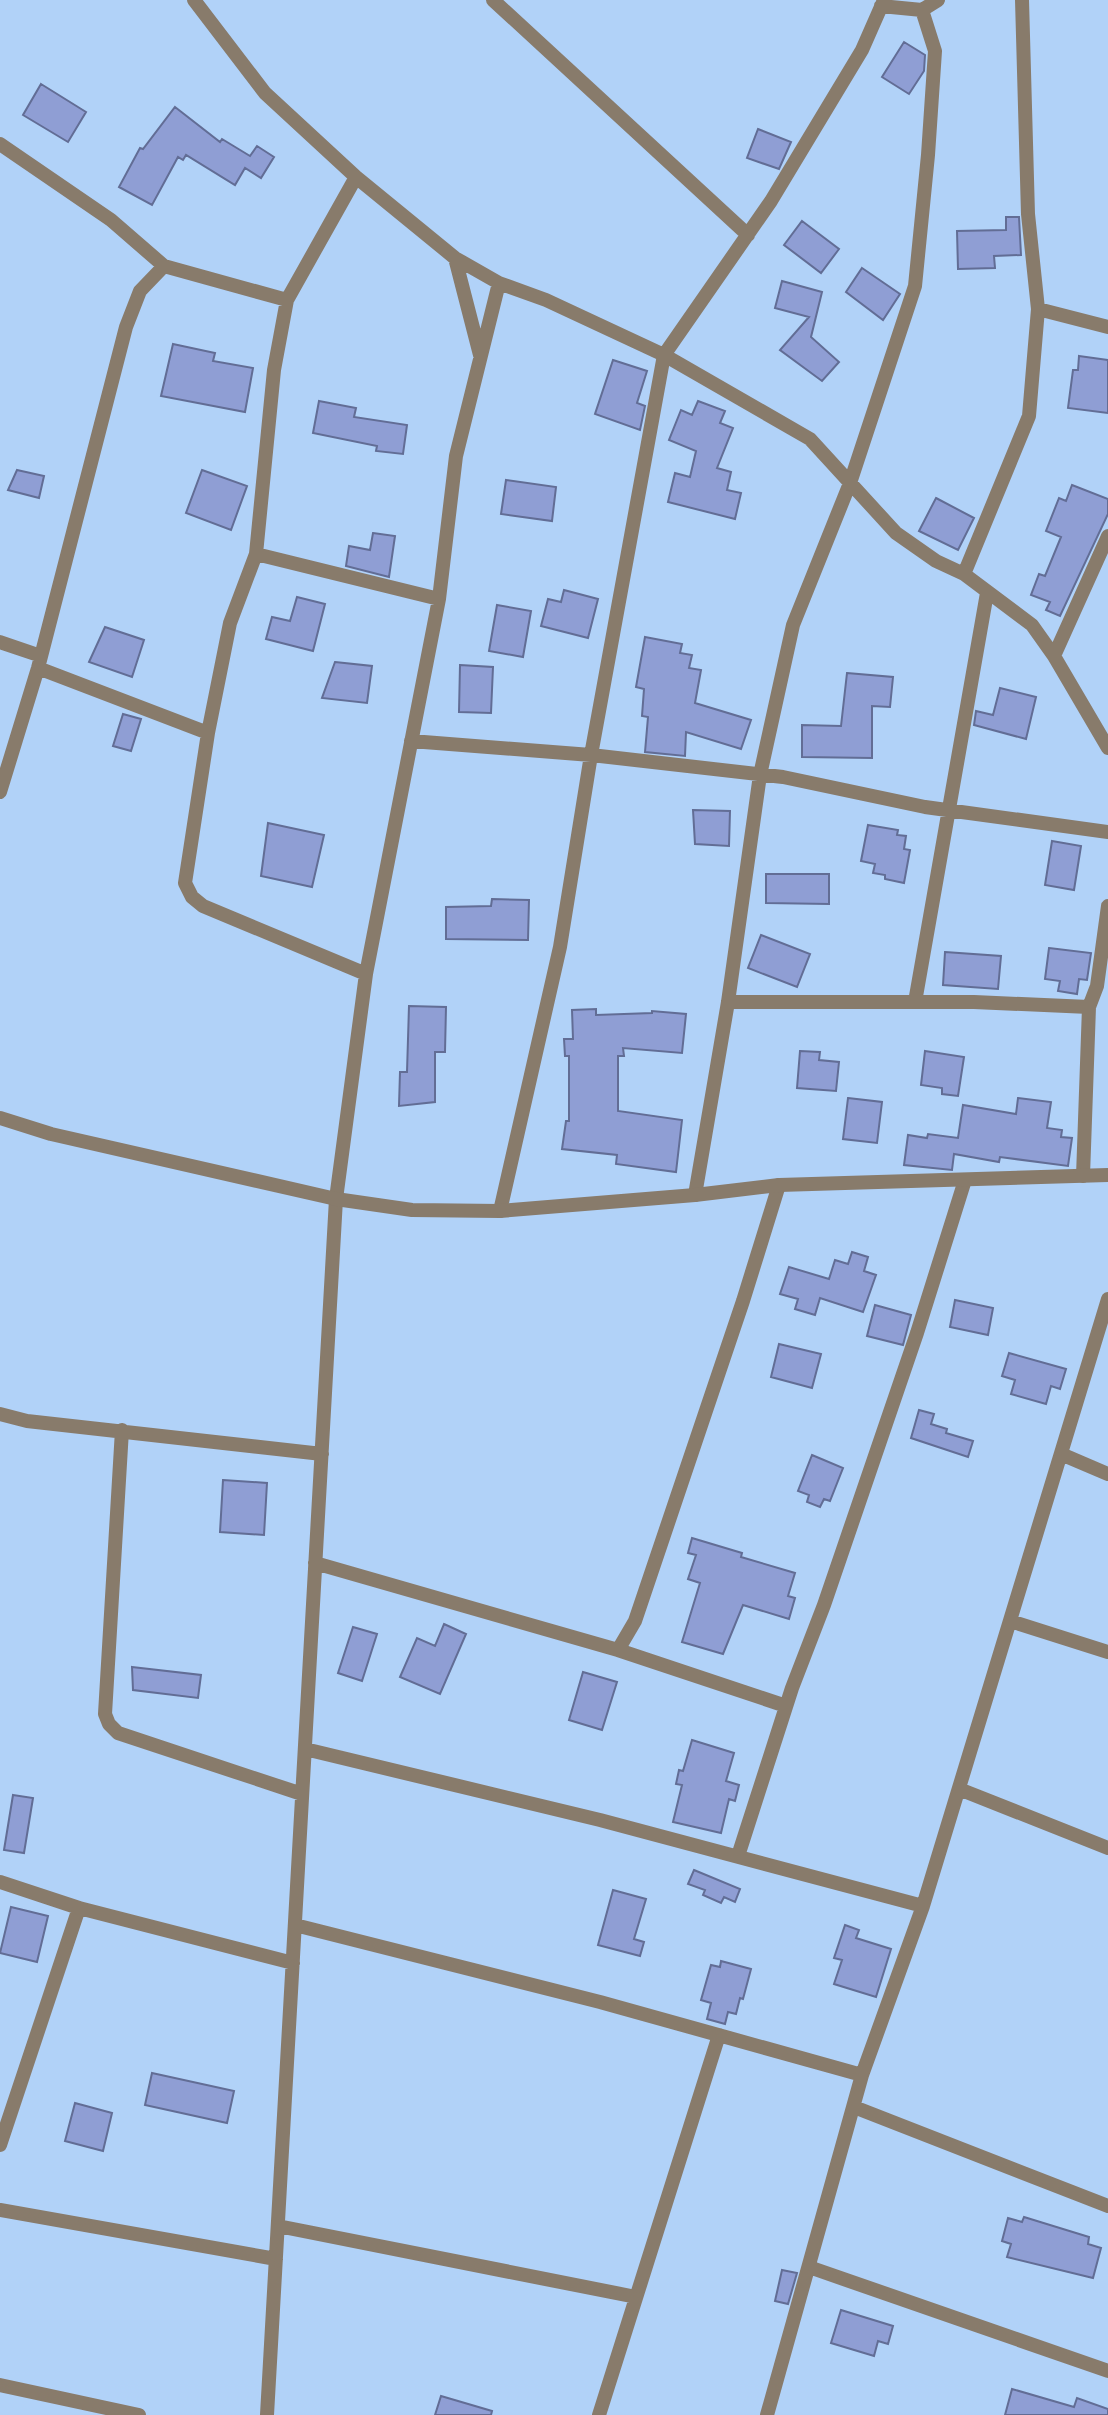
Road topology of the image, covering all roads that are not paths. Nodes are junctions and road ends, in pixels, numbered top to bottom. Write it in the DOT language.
graph roads {
  1 [pos="194,0"];
  2 [pos="493,0"];
  3 [pos="939,0"];
  4 [pos="1022,0"];
  5 [pos="883,3"];
  6 [pos="922,10"];
  7 [pos="0,144"];
  8 [pos="356,177"];
  9 [pos="748,235"];
  10 [pos="455,258"];
  11 [pos="164,266"];
  12 [pos="499,284"];
  13 [pos="287,300"];
  14 [pos="1038,309"];
  15 [pos="1108,327"];
  16 [pos="664,355"];
  17 [pos="480,357"];
  18 [pos="850,483"];
  19 [pos="1108,536"];
  20 [pos="256,554"];
  21 [pos="964,574"];
  22 [pos="988,593"];
  23 [pos="439,598"];
  24 [pos="0,642"];
  25 [pos="1054,656"];
  26 [pos="39,662"];
  27 [pos="208,733"];
  28 [pos="411,741"];
  29 [pos="1108,748"];
  30 [pos="591,755"];
  31 [pos="760,775"];
  32 [pos="0,792"];
  33 [pos="951,809"];
  34 [pos="1108,832"];
  35 [pos="1108,906"];
  36 [pos="366,974"];
  37 [pos="728,1002"];
  38 [pos="915,1002"];
  39 [pos="1089,1007"];
  40 [pos="0,1118"];
  41 [pos="1108,1175"];
  42 [pos="1083,1176"];
  43 [pos="965,1180"];
  44 [pos="779,1185"];
  45 [pos="695,1195"];
  46 [pos="336,1199"];
  47 [pos="500,1211"];
  48 [pos="1108,1299"];
  49 [pos="0,1413"];
  50 [pos="122,1430"];
  51 [pos="322,1454"];
  52 [pos="1061,1454"];
  53 [pos="1108,1474"];
  54 [pos="315,1563"];
  55 [pos="1010,1621"];
  56 [pos="618,1650"];
  57 [pos="1108,1652"];
  58 [pos="786,1706"];
  59 [pos="305,1749"];
  60 [pos="959,1788"];
  61 [pos="302,1794"];
  62 [pos="1108,1848"];
  63 [pos="738,1856"];
  64 [pos="0,1882"];
  65 [pos="923,1906"];
  66 [pos="79,1908"];
  67 [pos="295,1925"];
  68 [pos="293,1964"];
  69 [pos="719,2035"];
  70 [pos="862,2075"];
  71 [pos="854,2107"];
  72 [pos="0,2145"];
  73 [pos="1108,2206"];
  74 [pos="0,2210"];
  75 [pos="278,2226"];
  76 [pos="276,2259"];
  77 [pos="809,2266"];
  78 [pos="636,2297"];
  79 [pos="1108,2371"];
  80 [pos="0,2385"];
  81 [pos="138,2415"];
  82 [pos="267,2415"];
  83 [pos="599,2415"];
  84 [pos="767,2415"];
  1 -- 8 [label="street"];
  2 -- 9 [label="street"];
  3 -- 6 [label="street"];
  4 -- 14 [label="street"];
  5 -- 6 [label="street"];
  5 -- 9 [label="street"];
  6 -- 18 [label="street"];
  7 -- 11 [label="street"];
  8 -- 10 [label="street"];
  8 -- 13 [label="street"];
  9 -- 16 [label="street"];
  10 -- 12 [label="street"];
  10 -- 17 [label="street"];
  11 -- 13 [label="street"];
  11 -- 26 [label="street"];
  12 -- 16 [label="street"];
  12 -- 17 [label="street"];
  13 -- 20 [label="street"];
  14 -- 15 [label="street"];
  14 -- 21 [label="street"];
  16 -- 18 [label="street"];
  16 -- 30 [label="street"];
  17 -- 23 [label="street"];
  18 -- 21 [label="street"];
  18 -- 31 [label="street"];
  19 -- 25 [label="street"];
  20 -- 23 [label="street"];
  20 -- 27 [label="street"];
  21 -- 22 [label="street"];
  22 -- 25 [label="street"];
  22 -- 33 [label="street"];
  23 -- 28 [label="street"];
  24 -- 26 [label="street"];
  25 -- 29 [label="street"];
  26 -- 27 [label="street"];
  26 -- 32 [label="street"];
  27 -- 36 [label="street"];
  28 -- 30 [label="street"];
  28 -- 36 [label="street"];
  30 -- 31 [label="street"];
  30 -- 47 [label="street"];
  31 -- 33 [label="street"];
  31 -- 37 [label="street"];
  33 -- 34 [label="street"];
  33 -- 38 [label="street"];
  35 -- 39 [label="street"];
  36 -- 46 [label="street"];
  37 -- 38 [label="street"];
  37 -- 45 [label="street"];
  38 -- 39 [label="street"];
  39 -- 42 [label="street"];
  40 -- 46 [label="street"];
  41 -- 42 [label="street"];
  42 -- 43 [label="street"];
  43 -- 44 [label="street"];
  43 -- 58 [label="street"];
  44 -- 45 [label="street"];
  44 -- 56 [label="street"];
  45 -- 47 [label="street"];
  46 -- 47 [label="street"];
  46 -- 51 [label="street"];
  48 -- 52 [label="street"];
  49 -- 50 [label="street"];
  50 -- 51 [label="street"];
  50 -- 61 [label="street"];
  51 -- 54 [label="street"];
  52 -- 53 [label="street"];
  52 -- 55 [label="street"];
  54 -- 56 [label="street"];
  54 -- 59 [label="street"];
  55 -- 57 [label="street"];
  55 -- 60 [label="street"];
  56 -- 58 [label="street"];
  58 -- 63 [label="street"];
  59 -- 61 [label="street"];
  59 -- 63 [label="street"];
  60 -- 62 [label="street"];
  60 -- 65 [label="street"];
  61 -- 67 [label="street"];
  63 -- 65 [label="street"];
  64 -- 66 [label="street"];
  65 -- 70 [label="street"];
  66 -- 68 [label="street"];
  66 -- 72 [label="street"];
  67 -- 68 [label="street"];
  67 -- 69 [label="street"];
  68 -- 75 [label="street"];
  69 -- 70 [label="street"];
  69 -- 78 [label="street"];
  70 -- 71 [label="street"];
  71 -- 73 [label="street"];
  71 -- 77 [label="street"];
  74 -- 76 [label="street"];
  75 -- 76 [label="street"];
  75 -- 78 [label="street"];
  76 -- 82 [label="street"];
  77 -- 79 [label="street"];
  77 -- 84 [label="street"];
  78 -- 83 [label="street"];
  80 -- 81 [label="street"];
}
